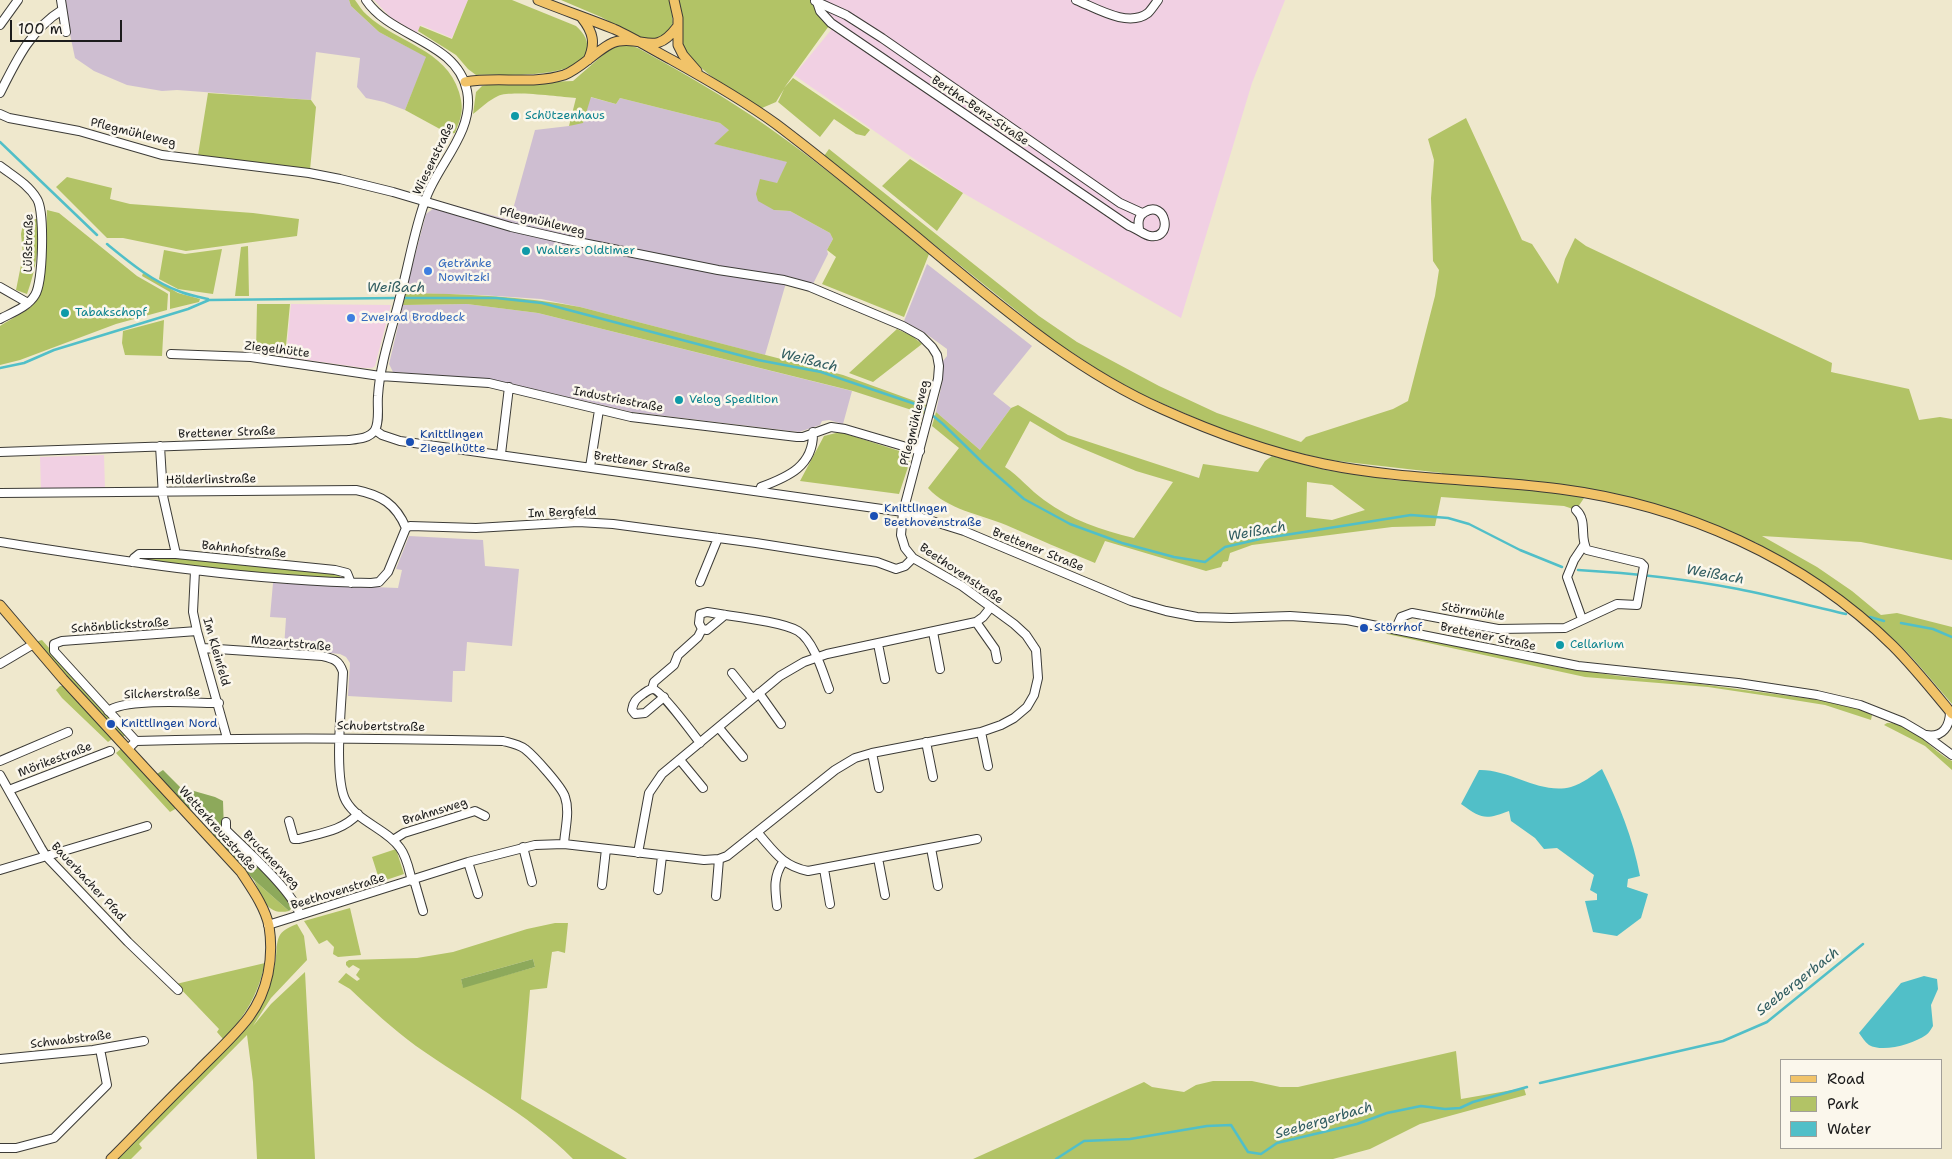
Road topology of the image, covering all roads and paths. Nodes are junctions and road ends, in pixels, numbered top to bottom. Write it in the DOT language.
graph roads {
  1 [pos="18,0"];
  2 [pos="62,0"];
  3 [pos="366,0"];
  4 [pos="538,0"];
  5 [pos="674,0"];
  6 [pos="1076,0"];
  7 [pos="1158,0"];
  8 [pos="815,1"];
  9 [pos="62,10"];
  10 [pos="582,17"];
  11 [pos="0,25"];
  12 [pos="677,27"];
  13 [pos="66,32"];
  14 [pos="639,42"];
  15 [pos="588,61"];
  16 [pos="702,76"];
  17 [pos="465,82"];
  18 [pos="0,93"];
  19 [pos="0,114"];
  20 [pos="0,166"];
  21 [pos="425,201"];
  22 [pos="1142,213"];
  23 [pos="1139,229"];
  24 [pos="0,288"];
  25 [pos="28,303"];
  26 [pos="0,319"];
  27 [pos="171,354"];
  28 [pos="380,376"];
  29 [pos="509,388"];
  30 [pos="599,410"];
  31 [pos="374,430"];
  32 [pos="813,432"];
  33 [pos="160,446"];
  34 [pos="920,451"];
  35 [pos="0,452"];
  36 [pos="500,454"];
  37 [pos="590,467"];
  38 [pos="760,491"];
  39 [pos="162,492"];
  40 [pos="0,493"];
  41 [pos="1576,510"];
  42 [pos="904,512"];
  43 [pos="406,528"];
  44 [pos="718,538"];
  45 [pos="0,542"];
  46 [pos="1584,545"];
  47 [pos="176,554"];
  48 [pos="913,558"];
  49 [pos="132,562"];
  50 [pos="195,571"];
  51 [pos="351,582"];
  52 [pos="700,582"];
  53 [pos="0,605"];
  54 [pos="990,608"];
  55 [pos="724,615"];
  56 [pos="1582,619"];
  57 [pos="976,622"];
  58 [pos="1396,628"];
  59 [pos="702,629"];
  60 [pos="197,631"];
  61 [pos="933,632"];
  62 [pos="878,644"];
  63 [pos="32,645"];
  64 [pos="203,648"];
  65 [pos="816,657"];
  66 [pos="998,659"];
  67 [pos="0,664"];
  68 [pos="940,669"];
  69 [pos="732,673"];
  70 [pos="885,679"];
  71 [pos="652,689"];
  72 [pos="830,689"];
  73 [pos="755,696"];
  74 [pos="664,697"];
  75 [pos="219,703"];
  76 [pos="108,711"];
  77 [pos="1951,713"];
  78 [pos="781,724"];
  79 [pos="719,728"];
  80 [pos="68,732"];
  81 [pos="980,732"];
  82 [pos="1925,735"];
  83 [pos="227,738"];
  84 [pos="340,738"];
  85 [pos="136,741"];
  86 [pos="926,742"];
  87 [pos="700,743"];
  88 [pos="1938,745"];
  89 [pos="1952,747"];
  90 [pos="128,749"];
  91 [pos="110,751"];
  92 [pos="872,753"];
  93 [pos="1952,756"];
  94 [pos="743,757"];
  95 [pos="680,760"];
  96 [pos="0,761"];
  97 [pos="988,766"];
  98 [pos="0,775"];
  99 [pos="933,777"];
  100 [pos="4,787"];
  101 [pos="703,788"];
  102 [pos="879,788"];
  103 [pos="358,814"];
  104 [pos="485,816"];
  105 [pos="289,821"];
  106 [pos="226,822"];
  107 [pos="147,826"];
  108 [pos="757,832"];
  109 [pos="977,839"];
  110 [pos="393,840"];
  111 [pos="564,844"];
  112 [pos="523,847"];
  113 [pos="932,848"];
  114 [pos="606,849"];
  115 [pos="638,853"];
  116 [pos="46,856"];
  117 [pos="662,856"];
  118 [pos="878,858"];
  119 [pos="719,859"];
  120 [pos="468,862"];
  121 [pos="783,862"];
  122 [pos="824,869"];
  123 [pos="0,870"];
  124 [pos="413,880"];
  125 [pos="532,882"];
  126 [pos="602,885"];
  127 [pos="938,886"];
  128 [pos="658,890"];
  129 [pos="478,894"];
  130 [pos="885,895"];
  131 [pos="716,896"];
  132 [pos="830,904"];
  133 [pos="776,906"];
  134 [pos="423,911"];
  135 [pos="300,915"];
  136 [pos="268,925"];
  137 [pos="178,990"];
  138 [pos="144,1041"];
  139 [pos="100,1049"];
  140 [pos="0,1059"];
  141 [pos="0,1148"];
  142 [pos="112,1159"];
  1 -- 11 [label="street"];
  2 -- 9 [label="street"];
  3 -- 17 [label="street"];
  4 -- 10 [label="main road"];
  5 -- 12 [label="main road"];
  6 -- 7 [label="street"];
  8 -- 22 [label="street, Bertha-Benz-Straße"];
  8 -- 23 [label="street, Bertha-Benz-Straße"];
  9 -- 13 [label="street"];
  9 -- 18 [label="street"];
  10 -- 14 [label="main road"];
  10 -- 15 [label="main road"];
  12 -- 14 [label="main road"];
  12 -- 16 [label="main road"];
  14 -- 15 [label="main road"];
  14 -- 16 [label="main road"];
  15 -- 17 [label="main road"];
  16 -- 77 [label="main road"];
  17 -- 21 [label="street, Wiesenstraße"];
  19 -- 21 [label="street, Pflegmühleweg"];
  20 -- 25 [label="street, Lüßstraße"];
  21 -- 28 [label="street, Wiesenstraße"];
  21 -- 34 [label="street, Pflegmühleweg"];
  22 -- 23 [label="street"];
  22 -- 23 [label="street, Bertha-Benz-Straße"];
  24 -- 25 [label="street"];
  25 -- 26 [label="street"];
  27 -- 28 [label="street, Ziegelhütte"];
  28 -- 29 [label="street, Industriestraße"];
  28 -- 31 [label="street, Wiesenstraße"];
  29 -- 30 [label="street, Industriestraße"];
  29 -- 36 [label="street"];
  30 -- 32 [label="street, Industriestraße"];
  30 -- 37 [label="street"];
  31 -- 33 [label="street, Brettener Straße"];
  31 -- 36 [label="street, Brettener Straße"];
  32 -- 34 [label="street, Industriestraße"];
  32 -- 38 [label="street"];
  33 -- 35 [label="street, Brettener Straße"];
  33 -- 39 [label="street"];
  34 -- 42 [label="street, Pflegmühleweg"];
  36 -- 37 [label="street, Brettener Straße"];
  37 -- 38 [label="street, Brettener Straße"];
  38 -- 42 [label="street, Brettener Straße"];
  39 -- 40 [label="street, Hölderlinstraße"];
  39 -- 43 [label="street, Hölderlinstraße"];
  39 -- 47 [label="street"];
  41 -- 46 [label="street"];
  42 -- 48 [label="street, Beethovenstraße"];
  42 -- 58 [label="street, Brettener Straße"];
  43 -- 44 [label="street, Im Bergfeld"];
  43 -- 51 [label="street, Bahnhofstraße"];
  44 -- 48 [label="street, Im Bergfeld"];
  44 -- 52 [label="street"];
  45 -- 49 [label="street, Bahnhofstraße"];
  46 -- 56 [label="street"];
  46 -- 56 [label="street, Störrmühle"];
  47 -- 49 [label="street, Bahnhofstraße"];
  47 -- 51 [label="street, Bahnhofstraße"];
  48 -- 54 [label="street, Beethovenstraße"];
  49 -- 50 [label="street, Bahnhofstraße"];
  50 -- 51 [label="street, Bahnhofstraße"];
  50 -- 60 [label="street, Im Kleinfeld"];
  53 -- 63 [label="main road, Wetterkreuzstraße"];
  54 -- 57 [label="street"];
  54 -- 81 [label="street, Beethovenstraße"];
  55 -- 59 [label="street"];
  55 -- 59 [label="street"];
  55 -- 65 [label="street"];
  56 -- 58 [label="street, Störrmühle"];
  57 -- 61 [label="street"];
  57 -- 66 [label="street"];
  58 -- 82 [label="street, Brettener Straße"];
  59 -- 71 [label="street"];
  60 -- 64 [label="street, Im Kleinfeld"];
  60 -- 76 [label="street, Schönblickstraße"];
  61 -- 62 [label="street"];
  61 -- 68 [label="street"];
  62 -- 65 [label="street"];
  62 -- 70 [label="street"];
  63 -- 67 [label="street"];
  63 -- 90 [label="main road, Wetterkreuzstraße"];
  64 -- 75 [label="street, Im Kleinfeld"];
  64 -- 84 [label="street, Mozartstraße"];
  65 -- 72 [label="street"];
  65 -- 73 [label="street"];
  69 -- 73 [label="street"];
  71 -- 74 [label="street"];
  71 -- 74 [label="street"];
  73 -- 78 [label="street"];
  73 -- 79 [label="street"];
  74 -- 87 [label="street"];
  75 -- 76 [label="street, Silcherstraße"];
  75 -- 83 [label="street, Im Kleinfeld"];
  76 -- 85 [label="street, Schönblickstraße"];
  77 -- 82 [label="street"];
  79 -- 87 [label="street"];
  79 -- 94 [label="street"];
  80 -- 96 [label="street"];
  81 -- 86 [label="street, Beethovenstraße"];
  81 -- 97 [label="street"];
  82 -- 88 [label="street, Brettener Straße"];
  83 -- 84 [label="street, Schubertstraße"];
  83 -- 85 [label="street, Schubertstraße"];
  84 -- 103 [label="street, Mozartstraße"];
  84 -- 111 [label="street, Schubertstraße"];
  85 -- 90 [label="street"];
  86 -- 92 [label="street, Beethovenstraße"];
  86 -- 99 [label="street"];
  87 -- 95 [label="street"];
  88 -- 89 [label="street"];
  88 -- 93 [label="street, Brettener Straße"];
  90 -- 136 [label="main road, Wetterkreuzstraße"];
  91 -- 100 [label="street, Mörikestraße"];
  92 -- 102 [label="street"];
  92 -- 108 [label="street, Beethovenstraße"];
  95 -- 101 [label="street"];
  95 -- 115 [label="street"];
  98 -- 100 [label="street, Bauerbacher Pfad"];
  100 -- 116 [label="street, Bauerbacher Pfad"];
  103 -- 105 [label="street"];
  103 -- 110 [label="street, Mozartstraße"];
  104 -- 110 [label="street, Brahmsweg"];
  106 -- 135 [label="street, Brucknerweg"];
  107 -- 116 [label="street"];
  108 -- 119 [label="street, Beethovenstraße"];
  108 -- 121 [label="street"];
  109 -- 113 [label="street"];
  110 -- 124 [label="street, Mozartstraße"];
  111 -- 112 [label="street, Beethovenstraße"];
  111 -- 114 [label="street, Beethovenstraße"];
  112 -- 120 [label="street, Beethovenstraße"];
  112 -- 125 [label="street"];
  113 -- 118 [label="street"];
  113 -- 127 [label="street"];
  114 -- 115 [label="street, Beethovenstraße"];
  114 -- 126 [label="street"];
  115 -- 117 [label="street, Beethovenstraße"];
  116 -- 123 [label="street"];
  116 -- 137 [label="street, Bauerbacher Pfad"];
  117 -- 119 [label="street, Beethovenstraße"];
  117 -- 128 [label="street"];
  118 -- 122 [label="street"];
  118 -- 130 [label="street"];
  119 -- 131 [label="street"];
  120 -- 124 [label="street, Beethovenstraße"];
  120 -- 129 [label="street"];
  121 -- 122 [label="street"];
  121 -- 133 [label="street"];
  122 -- 132 [label="street"];
  124 -- 134 [label="street"];
  124 -- 135 [label="street, Beethovenstraße"];
  135 -- 136 [label="street, Beethovenstraße"];
  136 -- 142 [label="main road, Wetterkreuzstraße"];
  138 -- 139 [label="street, Schwabstraße"];
  139 -- 140 [label="street, Schwabstraße"];
  139 -- 141 [label="street"];
}
